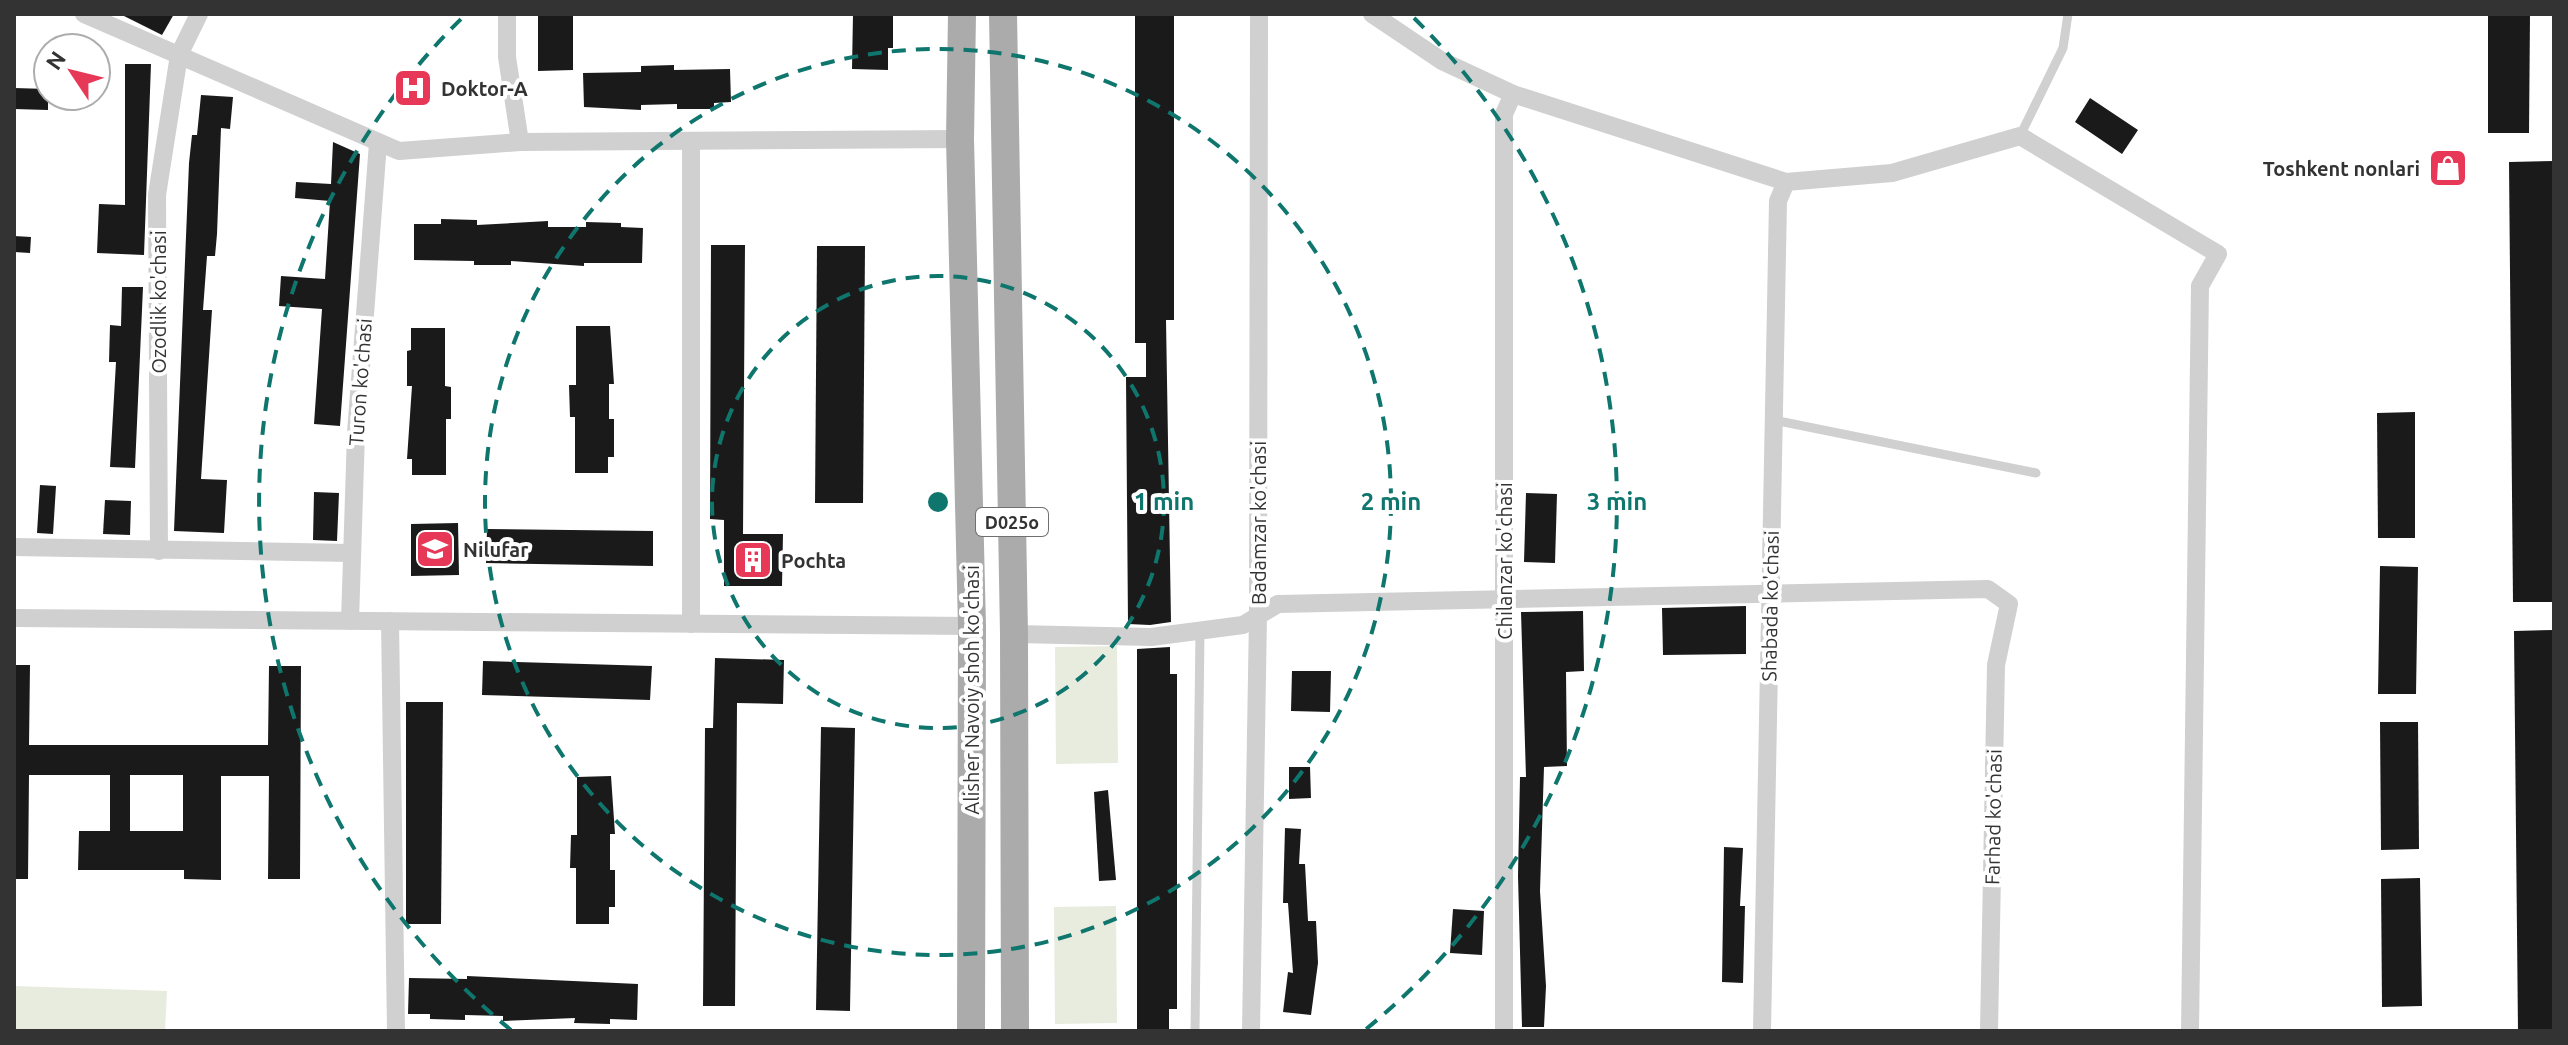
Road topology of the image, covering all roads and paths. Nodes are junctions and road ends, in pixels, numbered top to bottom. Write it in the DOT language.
graph roads {
  1 [pos="84,14"];
  2 [pos="199,14"];
  3 [pos="507,14"];
  4 [pos="962,14"];
  5 [pos="1003,14"];
  6 [pos="1259,14"];
  7 [pos="1372,14"];
  8 [pos="2068,14"];
  9 [pos="179,55"];
  10 [pos="1513,94"];
  11 [pos="2020,136"];
  12 [pos="960,139"];
  13 [pos="520,142"];
  14 [pos="378,143"];
  15 [pos="691,143"];
  16 [pos="1786,182"];
  17 [pos="1774,420"];
  18 [pos="2036,473"];
  19 [pos="14,547"];
  20 [pos="159,551"];
  21 [pos="352,553"];
  22 [pos="1770,593"];
  23 [pos="1504,597"];
  24 [pos="1258,616"];
  25 [pos="14,618"];
  26 [pos="350,621"];
  27 [pos="390,621"];
  28 [pos="691,624"];
  29 [pos="972,626"];
  30 [pos="1200,631"];
  31 [pos="1014,634"];
  32 [pos="1504,1030"];
  33 [pos="396,1031"];
  34 [pos="971,1031"];
  35 [pos="1015,1031"];
  36 [pos="1195,1031"];
  37 [pos="1251,1031"];
  38 [pos="1762,1031"];
  39 [pos="1989,1031"];
  40 [pos="2190,1031"];
  1 -- 9 [label="street"];
  2 -- 9 [label="street, Ozodlik ko'chasi"];
  3 -- 13 [label="street"];
  4 -- 12 [label="main road, Alisher Navoiy shoh ko'chasi / D025o"];
  5 -- 31 [label="main road, Alisher Navoiy shoh ko'chasi / D025o"];
  6 -- 24 [label="street, Badamzar ko'chasi"];
  7 -- 10 [label="street"];
  8 -- 11 [label="lane"];
  9 -- 14 [label="street"];
  9 -- 20 [label="street, Ozodlik ko'chasi"];
  10 -- 16 [label="street"];
  10 -- 23 [label="street, Chilanzar ko'chasi"];
  11 -- 16 [label="street"];
  11 -- 40 [label="street"];
  12 -- 15 [label="street"];
  12 -- 29 [label="main road, Alisher Navoiy shoh ko'chasi / D025o"];
  13 -- 14 [label="street"];
  13 -- 15 [label="street"];
  14 -- 21 [label="street, Turon ko'chasi"];
  15 -- 28 [label="street"];
  16 -- 17 [label="street, Shabada ko'chasi"];
  17 -- 18 [label="lane"];
  17 -- 22 [label="street, Shabada ko'chasi"];
  19 -- 20 [label="street"];
  20 -- 21 [label="street"];
  21 -- 26 [label="street, Turon ko'chasi"];
  22 -- 23 [label="street"];
  22 -- 38 [label="street, Shabada ko'chasi"];
  22 -- 39 [label="street, Farhad ko'chasi"];
  23 -- 24 [label="street"];
  23 -- 32 [label="street, Chilanzar ko'chasi"];
  24 -- 30 [label="street"];
  24 -- 37 [label="street, Badamzar ko'chasi"];
  25 -- 26 [label="street"];
  26 -- 27 [label="street"];
  27 -- 28 [label="street"];
  27 -- 33 [label="street"];
  28 -- 29 [label="street"];
  29 -- 34 [label="main road, Alisher Navoiy shoh ko'chasi / D025o"];
  30 -- 31 [label="street"];
  30 -- 36 [label="lane"];
  31 -- 35 [label="main road, Alisher Navoiy shoh ko'chasi / D025o"];
}
